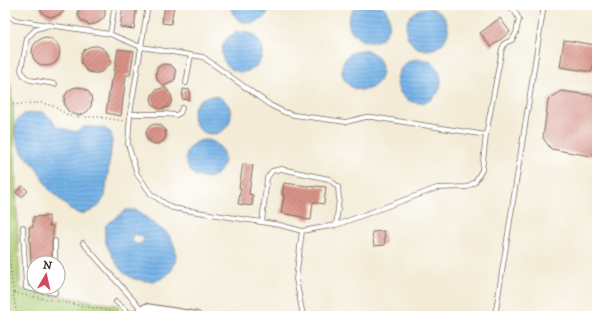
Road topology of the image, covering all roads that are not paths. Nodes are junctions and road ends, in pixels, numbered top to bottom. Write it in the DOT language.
graph roads {
  1 [pos="115,5"];
  2 [pos="148,5"];
  3 [pos="506,5"];
  4 [pos="544,5"];
  5 [pos="5,11"];
  6 [pos="48,25"];
  7 [pos="110,34"];
  8 [pos="141,47"];
  9 [pos="191,55"];
  10 [pos="186,83"];
  11 [pos="55,84"];
  12 [pos="182,108"];
  13 [pos="130,114"];
  14 [pos="486,135"];
  15 [pos="262,222"];
  16 [pos="336,225"];
  17 [pos="23,227"];
  18 [pos="302,231"];
  19 [pos="55,241"];
  20 [pos="83,243"];
  21 [pos="55,255"];
  22 [pos="26,288"];
  23 [pos="116,302"];
  24 [pos="142,310"];
  25 [pos="133,316"];
  26 [pos="197,316"];
  27 [pos="303,316"];
  28 [pos="495,316"];
  1 -- 7 [label="lane"];
  2 -- 8 [label="lane"];
  3 -- 14 [label="lane"];
  4 -- 28 [label="lane"];
  5 -- 6 [label="lane"];
  6 -- 7 [label="lane"];
  6 -- 11 [label="lane"];
  7 -- 8 [label="lane"];
  8 -- 9 [label="lane"];
  8 -- 13 [label="lane"];
  9 -- 10 [label="lane"];
  9 -- 14 [label="lane"];
  12 -- 13 [label="lane"];
  13 -- 15 [label="lane"];
  14 -- 16 [label="lane"];
  15 -- 16 [label="lane"];
  15 -- 18 [label="lane"];
  16 -- 18 [label="lane"];
  17 -- 22 [label="lane"];
  18 -- 27 [label="lane"];
  19 -- 21 [label="lane"];
  20 -- 24 [label="lane"];
  23 -- 25 [label="lane"];
  24 -- 25 [label="street"];
  24 -- 26 [label="street"];
}
